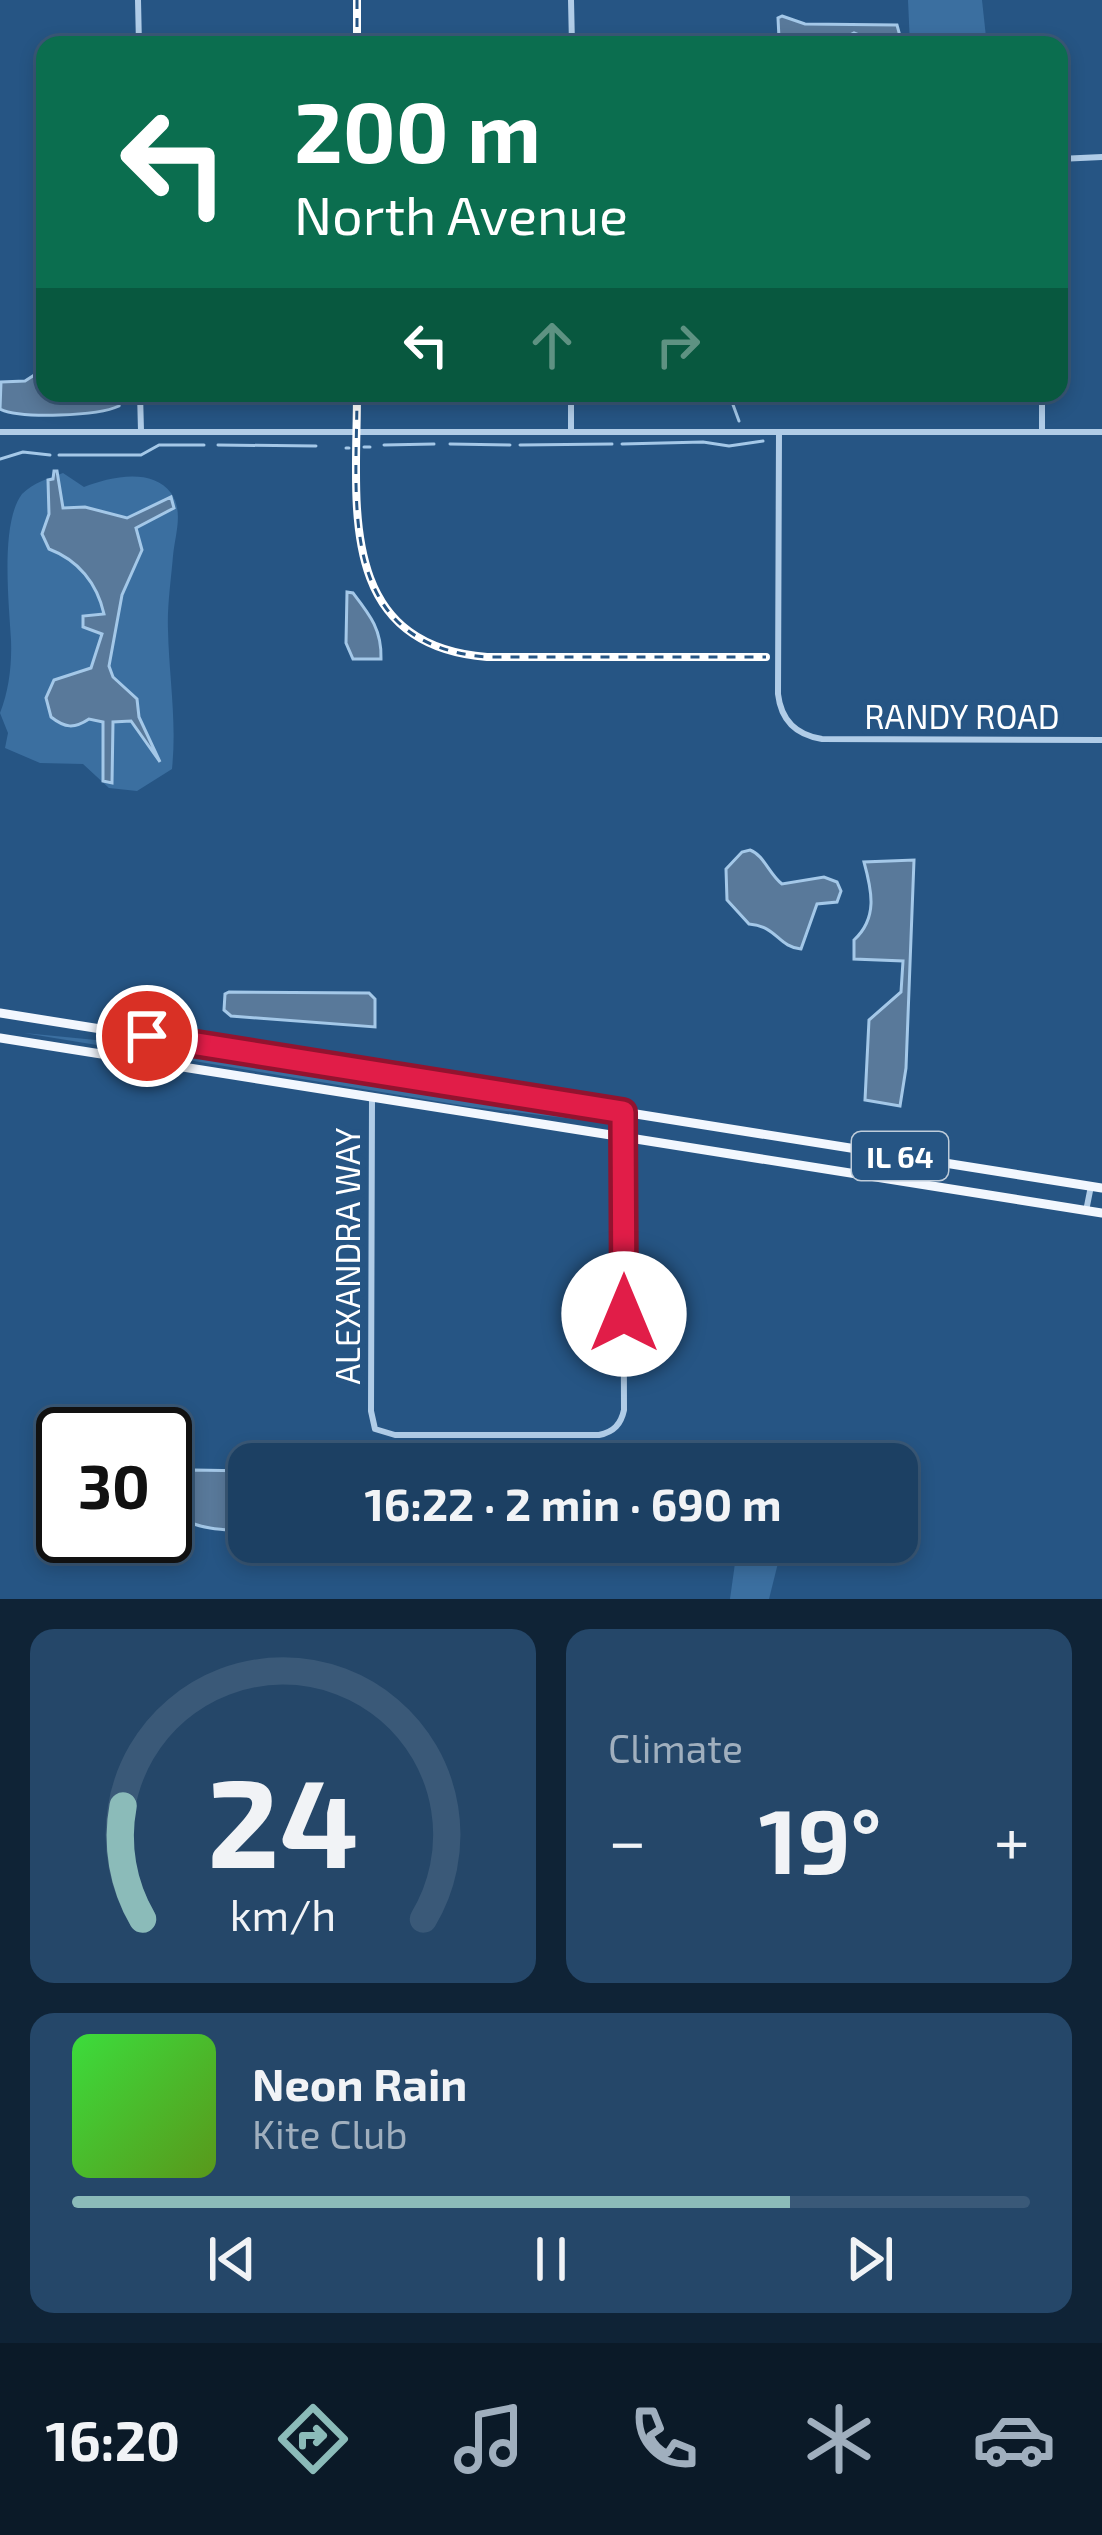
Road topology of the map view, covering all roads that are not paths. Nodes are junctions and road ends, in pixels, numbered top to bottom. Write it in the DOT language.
graph roads {
  1 [pos="139,0"];
  2 [pos="572,0"];
  3 [pos="139,36"];
  4 [pos="572,36"];
  5 [pos="1102,157"];
  6 [pos="1068,159"];
  7 [pos="140,402"];
  8 [pos="571,402"];
  9 [pos="1042,402"];
  10 [pos="0,432"];
  11 [pos="141,432"];
  12 [pos="571,432"];
  13 [pos="779,432"];
  14 [pos="1042,432"];
  15 [pos="1102,432"];
  16 [pos="1102,740"];
  17 [pos="0,1013"];
  18 [pos="1,1039"];
  19 [pos="372,1098"];
  20 [pos="623,1112"];
  21 [pos="622,1137"];
  22 [pos="1096,1187"];
  23 [pos="1086,1210"];
  24 [pos="1102,1213"];
  1 -- 3 [label="street"];
  2 -- 4 [label="street"];
  5 -- 6 [label="street"];
  7 -- 11 [label="street"];
  8 -- 12 [label="street"];
  9 -- 14 [label="street"];
  10 -- 11 [label="street"];
  11 -- 12 [label="street"];
  12 -- 13 [label="street"];
  13 -- 14 [label="street"];
  13 -- 16 [label="street, RANDY ROAD"];
  14 -- 15 [label="street"];
  17 -- 20 [label="main road, IL 64"];
  18 -- 19 [label="main road, IL 64"];
  19 -- 21 [label="main road, IL 64"];
  19 -- 21 [label="street, ALEXANDRA WAY"];
  20 -- 21 [label="street, ALEXANDRA WAY"];
  20 -- 22 [label="main road, IL 64"];
  21 -- 23 [label="main road, IL 64"];
  22 -- 23 [label="street"];
  23 -- 24 [label="main road, IL 64"];
}
